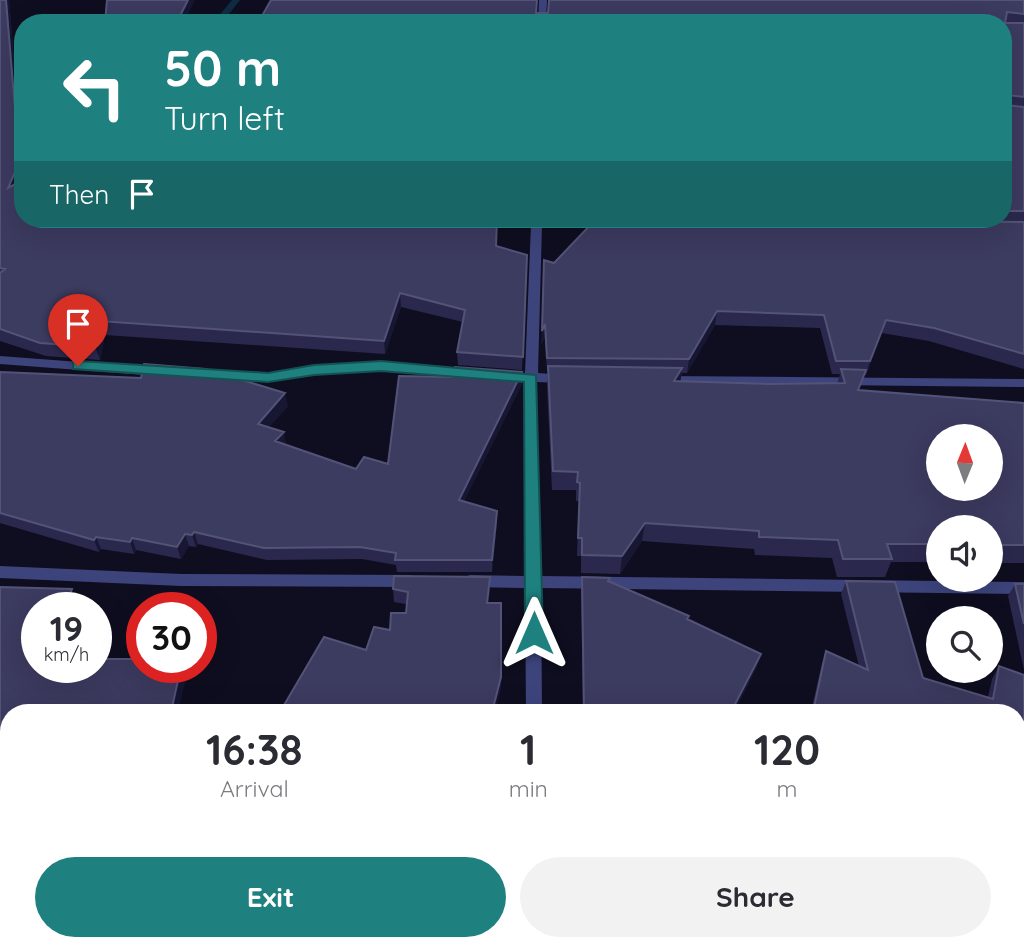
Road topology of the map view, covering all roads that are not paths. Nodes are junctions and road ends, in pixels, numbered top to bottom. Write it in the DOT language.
graph roads {
  1 [pos="537,228"];
  2 [pos="0,360"];
  3 [pos="173,373"];
  4 [pos="200,375"];
  5 [pos="531,378"];
  6 [pos="572,379"];
  7 [pos="641,379"];
  8 [pos="1024,383"];
  9 [pos="0,572"];
  10 [pos="426,581"];
  11 [pos="453,581"];
  12 [pos="534,581"];
  13 [pos="1024,588"];
  14 [pos="534,704"];
  1 -- 5 [label="street"];
  2 -- 3 [label="street"];
  4 -- 5 [label="street"];
  5 -- 6 [label="street"];
  5 -- 12 [label="street"];
  7 -- 8 [label="street"];
  9 -- 10 [label="street"];
  11 -- 12 [label="street"];
  12 -- 13 [label="street"];
  12 -- 14 [label="street"];
}
